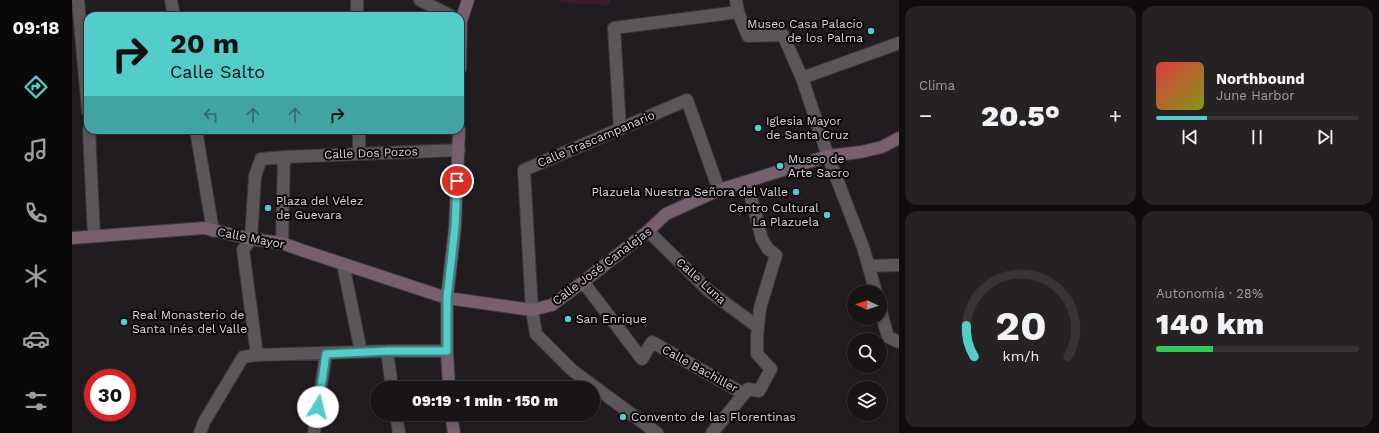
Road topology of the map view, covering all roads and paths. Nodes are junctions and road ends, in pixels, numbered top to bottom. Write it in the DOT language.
graph roads {
  1 [pos="78,0"];
  2 [pos="171,0"];
  3 [pos="357,0"];
  4 [pos="420,0"];
  5 [pos="468,0"];
  6 [pos="737,6"];
  7 [pos="173,12"];
  8 [pos="357,12"];
  9 [pos="443,12"];
  10 [pos="461,12"];
  11 [pos="899,43"];
  12 [pos="84,67"];
  13 [pos="802,78"];
  14 [pos="620,129"];
  15 [pos="89,134"];
  16 [pos="197,134"];
  17 [pos="359,134"];
  18 [pos="459,134"];
  19 [pos="899,138"];
  20 [pos="458,150"];
  21 [pos="359,154"];
  22 [pos="284,156"];
  23 [pos="828,156"];
  24 [pos="747,182"];
  25 [pos="720,190"];
  26 [pos="213,231"];
  27 [pos="648,231"];
  28 [pos="94,236"];
  29 [pos="72,238"];
  30 [pos="251,239"];
  31 [pos="282,243"];
  32 [pos="343,264"];
  33 [pos="899,265"];
  34 [pos="869,266"];
  35 [pos="583,282"];
  36 [pos="874,285"];
  37 [pos="447,298"];
  38 [pos="532,310"];
  39 [pos="885,325"];
  40 [pos="758,327"];
  41 [pos="899,342"];
  42 [pos="387,351"];
  43 [pos="447,351"];
  44 [pos="361,352"];
  45 [pos="326,354"];
  46 [pos="257,355"];
  47 [pos="391,381"];
  48 [pos="449,381"];
  49 [pos="744,394"];
  50 [pos="397,421"];
  51 [pos="452,421"];
  52 [pos="200,433"];
  53 [pos="314,433"];
  54 [pos="399,433"];
  55 [pos="454,433"];
  56 [pos="657,433"];
  57 [pos="712,433"];
  1 -- 12 [label="street"];
  2 -- 7 [label="street"];
  3 -- 8 [label="street"];
  4 -- 9 [label="street"];
  5 -- 10 [label="street"];
  6 -- 13 [label="street"];
  6 -- 14 [label="street"];
  11 -- 13 [label="street"];
  13 -- 23 [label="street"];
  14 -- 25 [label="street, Calle Trascampanario"];
  14 -- 38 [label="street, Calle Trascampanario"];
  15 -- 28 [label="street"];
  16 -- 26 [label="street"];
  17 -- 21 [label="street"];
  18 -- 20 [label="street"];
  19 -- 23 [label="street"];
  20 -- 21 [label="street, Calle Dos Pozos"];
  20 -- 37 [label="street"];
  21 -- 22 [label="street, Calle Dos Pozos"];
  22 -- 30 [label="street, Calle Dos Pozos"];
  22 -- 31 [label="street"];
  23 -- 24 [label="street"];
  23 -- 34 [label="street"];
  24 -- 25 [label="street, Calle José Canalejas"];
  24 -- 40 [label="street"];
  25 -- 27 [label="street, Calle José Canalejas"];
  26 -- 28 [label="street, Calle Mayor"];
  26 -- 30 [label="street, Calle Mayor"];
  27 -- 35 [label="street, Calle José Canalejas"];
  27 -- 40 [label="street, Calle Luna"];
  28 -- 29 [label="street, Calle Mayor"];
  30 -- 31 [label="street, Calle Mayor"];
  30 -- 46 [label="street"];
  31 -- 32 [label="street, Calle Mayor"];
  32 -- 37 [label="street, Calle Mayor"];
  32 -- 44 [label="street"];
  33 -- 34 [label="street"];
  34 -- 36 [label="street"];
  35 -- 38 [label="street, Calle José Canalejas"];
  35 -- 49 [label="street, Calle Bachiller"];
  37 -- 38 [label="street, Calle José Canalejas"];
  37 -- 43 [label="street"];
  38 -- 56 [label="street"];
  39 -- 41 [label="street"];
  40 -- 49 [label="street"];
  42 -- 43 [label="street"];
  42 -- 44 [label="street"];
  42 -- 47 [label="street"];
  43 -- 48 [label="street"];
  44 -- 45 [label="street"];
  45 -- 46 [label="street"];
  45 -- 53 [label="street"];
  46 -- 52 [label="street"];
  49 -- 57 [label="street"];
  50 -- 54 [label="street"];
  51 -- 55 [label="street"];
}
